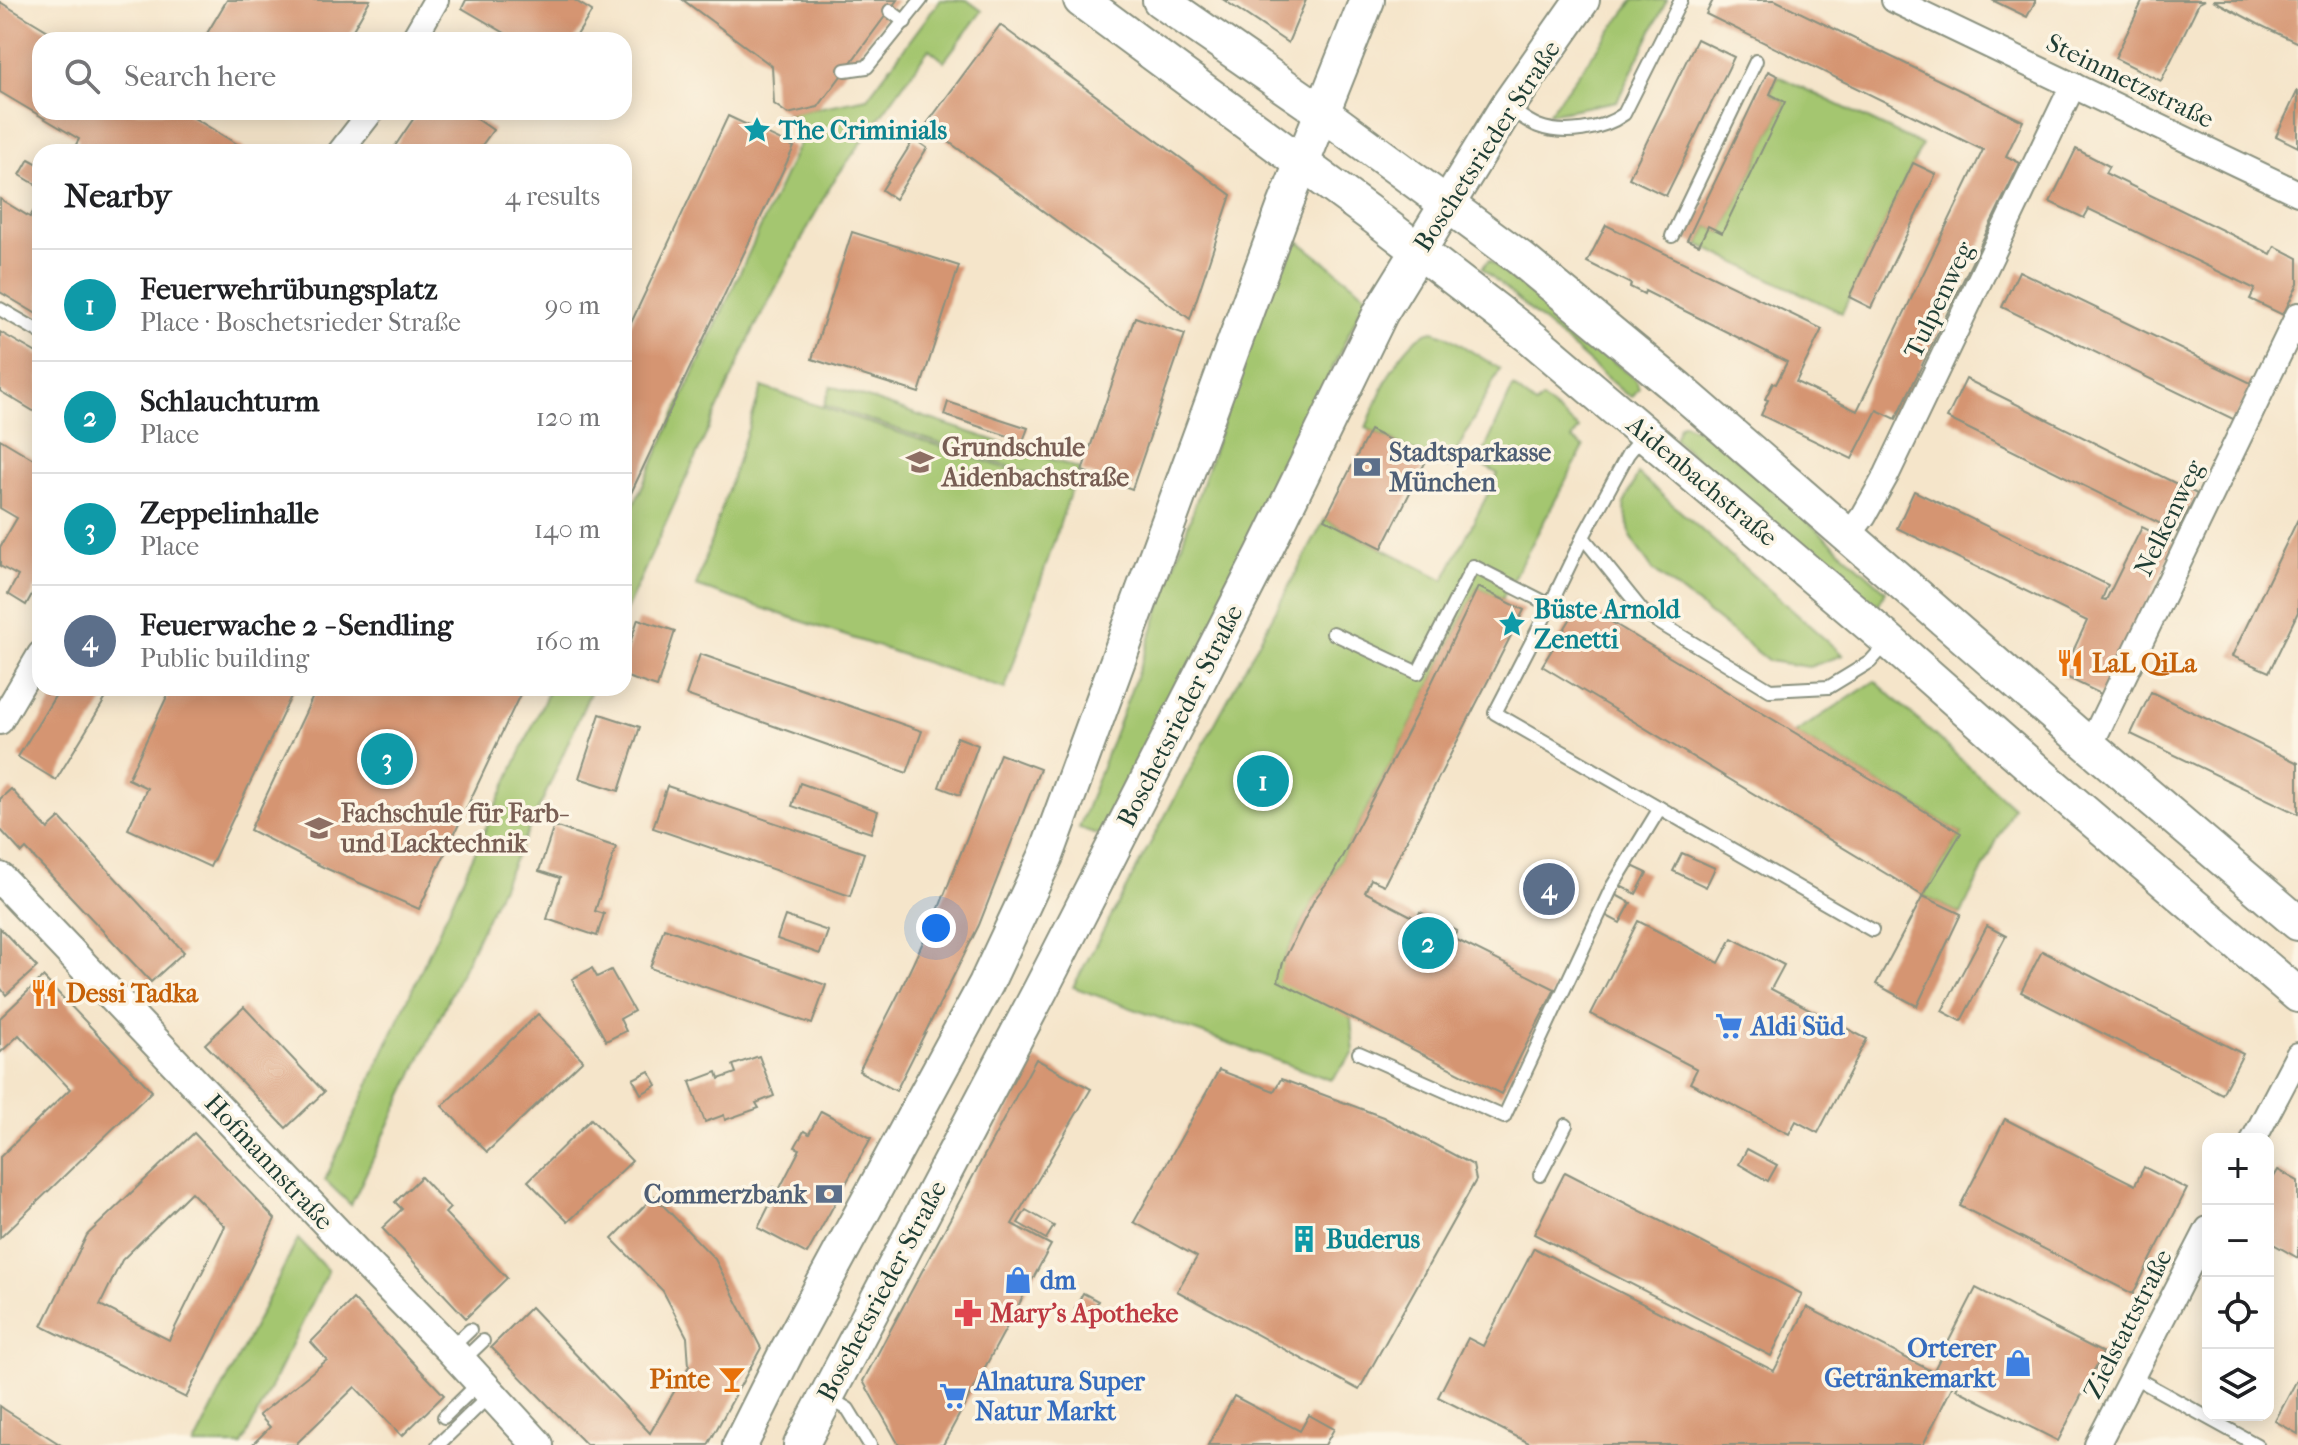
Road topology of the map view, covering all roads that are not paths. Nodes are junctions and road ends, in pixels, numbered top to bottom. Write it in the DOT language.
graph roads {
  1 [pos="436,0"];
  2 [pos="921,0"];
  3 [pos="1081,0"];
  4 [pos="1160,0"];
  5 [pos="1367,0"];
  6 [pos="1582,0"];
  7 [pos="1681,0"];
  8 [pos="1894,0"];
  9 [pos="890,11"];
  10 [pos="905,22"];
  11 [pos="418,32"];
  12 [pos="1756,61"];
  13 [pos="845,70"];
  14 [pos="2073,85"];
  15 [pos="1507,107"];
  16 [pos="1323,113"];
  17 [pos="365,120"];
  18 [pos="346,144"];
  19 [pos="1303,165"];
  20 [pos="2298,193"];
  21 [pos="1447,204"];
  22 [pos="1672,236"];
  23 [pos="1419,251"];
  24 [pos="0,309"];
  25 [pos="2298,315"];
  26 [pos="32,327"];
  27 [pos="1679,389"];
  28 [pos="1645,432"];
  29 [pos="1848,536"];
  30 [pos="1583,537"];
  31 [pos="1923,602"];
  32 [pos="1550,605"];
  33 [pos="1333,633"];
  34 [pos="1889,641"];
  35 [pos="32,668"];
  36 [pos="0,722"];
  37 [pos="2090,746"];
  38 [pos="1660,808"];
  39 [pos="0,878"];
  40 [pos="2298,923"];
  41 [pos="1872,930"];
  42 [pos="2298,995"];
  43 [pos="1359,1053"];
  44 [pos="2298,1055"];
  45 [pos="1566,1125"];
  46 [pos="2257,1133"];
  47 [pos="1540,1175"];
  48 [pos="2202,1241"];
  49 [pos="483,1341"];
  50 [pos="470,1363"];
  51 [pos="2132,1376"];
  52 [pos="827,1397"];
  53 [pos="444,1417"];
  54 [pos="438,1445"];
  55 [pos="538,1445"];
  56 [pos="740,1445"];
  57 [pos="801,1445"];
  58 [pos="870,1445"];
  59 [pos="2097,1445"];
  60 [pos="2257,1445"];
  1 -- 11 [label="street"];
  2 -- 10 [label="lane"];
  3 -- 19 [label="main road, Aidenbachstraße"];
  4 -- 16 [label="main road, Aidenbachstraße"];
  5 -- 16 [label="main road, Boschetsrieder Straße"];
  6 -- 15 [label="main road, Boschetsrieder Straße"];
  7 -- 15 [label="lane"];
  8 -- 14 [label="street, Steinmetzstraße"];
  9 -- 10 [label="lane"];
  10 -- 13 [label="lane"];
  12 -- 22 [label="lane"];
  14 -- 20 [label="street, Steinmetzstraße"];
  14 -- 29 [label="street, Tulpenweg"];
  15 -- 21 [label="main road, Boschetsrieder Straße"];
  16 -- 19 [label="main road, Boschetsrieder Straße"];
  16 -- 21 [label="main road, Aidenbachstraße"];
  17 -- 18 [label="street"];
  19 -- 23 [label="main road, Aidenbachstraße"];
  19 -- 56 [label="main road, Boschetsrieder Straße"];
  21 -- 23 [label="main road, Boschetsrieder Straße"];
  21 -- 27 [label="main road, Aidenbachstraße"];
  23 -- 28 [label="main road, Aidenbachstraße"];
  23 -- 52 [label="main road, Boschetsrieder Straße"];
  24 -- 26 [label="lane"];
  25 -- 37 [label="street, Nelkenweg"];
  27 -- 28 [label="main road"];
  27 -- 29 [label="main road, Aidenbachstraße"];
  28 -- 30 [label="lane"];
  28 -- 34 [label="main road, Aidenbachstraße"];
  29 -- 31 [label="main road, Aidenbachstraße"];
  30 -- 32 [label="lane"];
  30 -- 34 [label="lane"];
  31 -- 34 [label="main road"];
  31 -- 37 [label="main road, Aidenbachstraße"];
  32 -- 33 [label="lane"];
  32 -- 38 [label="lane"];
  34 -- 42 [label="main road, Aidenbachstraße"];
  35 -- 36 [label="street"];
  37 -- 40 [label="main road, Aidenbachstraße"];
  38 -- 41 [label="lane"];
  38 -- 43 [label="lane"];
  39 -- 50 [label="street, Hofmannstraße"];
  44 -- 46 [label="street"];
  45 -- 47 [label="lane"];
  48 -- 51 [label="street, Zielstattstraße"];
  49 -- 50 [label="lane"];
  50 -- 53 [label="lane"];
  50 -- 54 [label="lane"];
  50 -- 55 [label="street, Hofmannstraße"];
  51 -- 59 [label="street, Zielstattstraße"];
  51 -- 60 [label="lane"];
  52 -- 57 [label="main road, Boschetsrieder Straße"];
  52 -- 58 [label="lane"];
}
